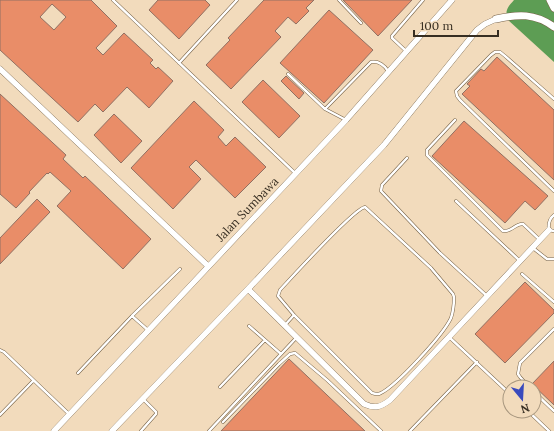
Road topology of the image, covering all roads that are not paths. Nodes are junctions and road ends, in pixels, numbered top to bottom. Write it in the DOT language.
graph roads {
  1 [pos="113,0"];
  2 [pos="237,0"];
  3 [pos="339,0"];
  4 [pos="423,0"];
  5 [pos="452,0"];
  6 [pos="550,0"];
  7 [pos="554,8"];
  8 [pos="496,19"];
  9 [pos="361,23"];
  10 [pos="554,27"];
  11 [pos="404,49"];
  12 [pos="179,63"];
  13 [pos="0,69"];
  14 [pos="387,70"];
  15 [pos="288,74"];
  16 [pos="554,99"];
  17 [pos="325,109"];
  18 [pos="346,120"];
  19 [pos="455,120"];
  20 [pos="407,158"];
  21 [pos="296,174"];
  22 [pos="554,191"];
  23 [pos="456,201"];
  24 [pos="554,215"];
  25 [pos="552,231"];
  26 [pos="540,240"];
  27 [pos="533,248"];
  28 [pos="554,259"];
  29 [pos="520,261"];
  30 [pos="208,266"];
  31 [pos="180,269"];
  32 [pos="522,274"];
  33 [pos="248,289"];
  34 [pos="487,297"];
  35 [pos="554,302"];
  36 [pos="294,315"];
  37 [pos="132,316"];
  38 [pos="285,325"];
  39 [pos="249,326"];
  40 [pos="147,329"];
  41 [pos="554,329"];
  42 [pos="297,337"];
  43 [pos="449,337"];
  44 [pos="265,340"];
  45 [pos="0,350"];
  46 [pos="281,354"];
  47 [pos="477,362"];
  48 [pos="78,374"];
  49 [pos="522,379"];
  50 [pos="33,381"];
  51 [pos="502,386"];
  52 [pos="220,387"];
  53 [pos="143,399"];
  54 [pos="542,400"];
  55 [pos="554,411"];
  56 [pos="69,415"];
  57 [pos="0,416"];
  58 [pos="536,419"];
  59 [pos="223,422"];
  60 [pos="54,431"];
  61 [pos="112,431"];
  62 [pos="141,431"];
  63 [pos="209,431"];
  64 [pos="381,431"];
  65 [pos="410,431"];
  66 [pos="549,431"];
  1 -- 12 [label="lane"];
  2 -- 12 [label="lane"];
  3 -- 9 [label="lane"];
  4 -- 11 [label="lane"];
  5 -- 11 [label="street, Jalan Sumbawa"];
  6 -- 7 [label="main road"];
  8 -- 10 [label="main road"];
  8 -- 33 [label="street"];
  11 -- 14 [label="street, Jalan Sumbawa"];
  12 -- 21 [label="lane"];
  13 -- 30 [label="street"];
  14 -- 17 [label="lane"];
  14 -- 18 [label="street, Jalan Sumbawa"];
  15 -- 17 [label="lane"];
  16 -- 22 [label="lane"];
  17 -- 18 [label="lane"];
  18 -- 21 [label="street, Jalan Sumbawa"];
  19 -- 26 [label="lane"];
  20 -- 34 [label="lane"];
  21 -- 30 [label="street, Jalan Sumbawa"];
  23 -- 29 [label="lane"];
  24 -- 25 [label="lane"];
  25 -- 26 [label="street"];
  26 -- 27 [label="street"];
  27 -- 28 [label="lane"];
  27 -- 29 [label="street"];
  29 -- 34 [label="street"];
  30 -- 40 [label="street, Jalan Sumbawa"];
  31 -- 37 [label="lane"];
  32 -- 35 [label="lane"];
  33 -- 38 [label="street"];
  33 -- 53 [label="street"];
  34 -- 43 [label="street"];
  36 -- 36 [label="lane"];
  36 -- 38 [label="lane"];
  37 -- 40 [label="lane"];
  37 -- 48 [label="lane"];
  38 -- 42 [label="street"];
  39 -- 44 [label="lane"];
  40 -- 56 [label="street, Jalan Sumbawa"];
  41 -- 49 [label="lane"];
  42 -- 43 [label="street"];
  42 -- 46 [label="lane"];
  43 -- 47 [label="lane"];
  44 -- 46 [label="lane"];
  44 -- 52 [label="lane"];
  45 -- 50 [label="lane"];
  46 -- 63 [label="lane"];
  47 -- 51 [label="lane"];
  47 -- 65 [label="lane"];
  50 -- 56 [label="lane"];
  50 -- 57 [label="lane"];
  53 -- 61 [label="street"];
  53 -- 62 [label="lane"];
  54 -- 55 [label="lane"];
  56 -- 60 [label="street, Jalan Sumbawa"];
  58 -- 66 [label="lane"];
  59 -- 64 [label="lane"];
}
